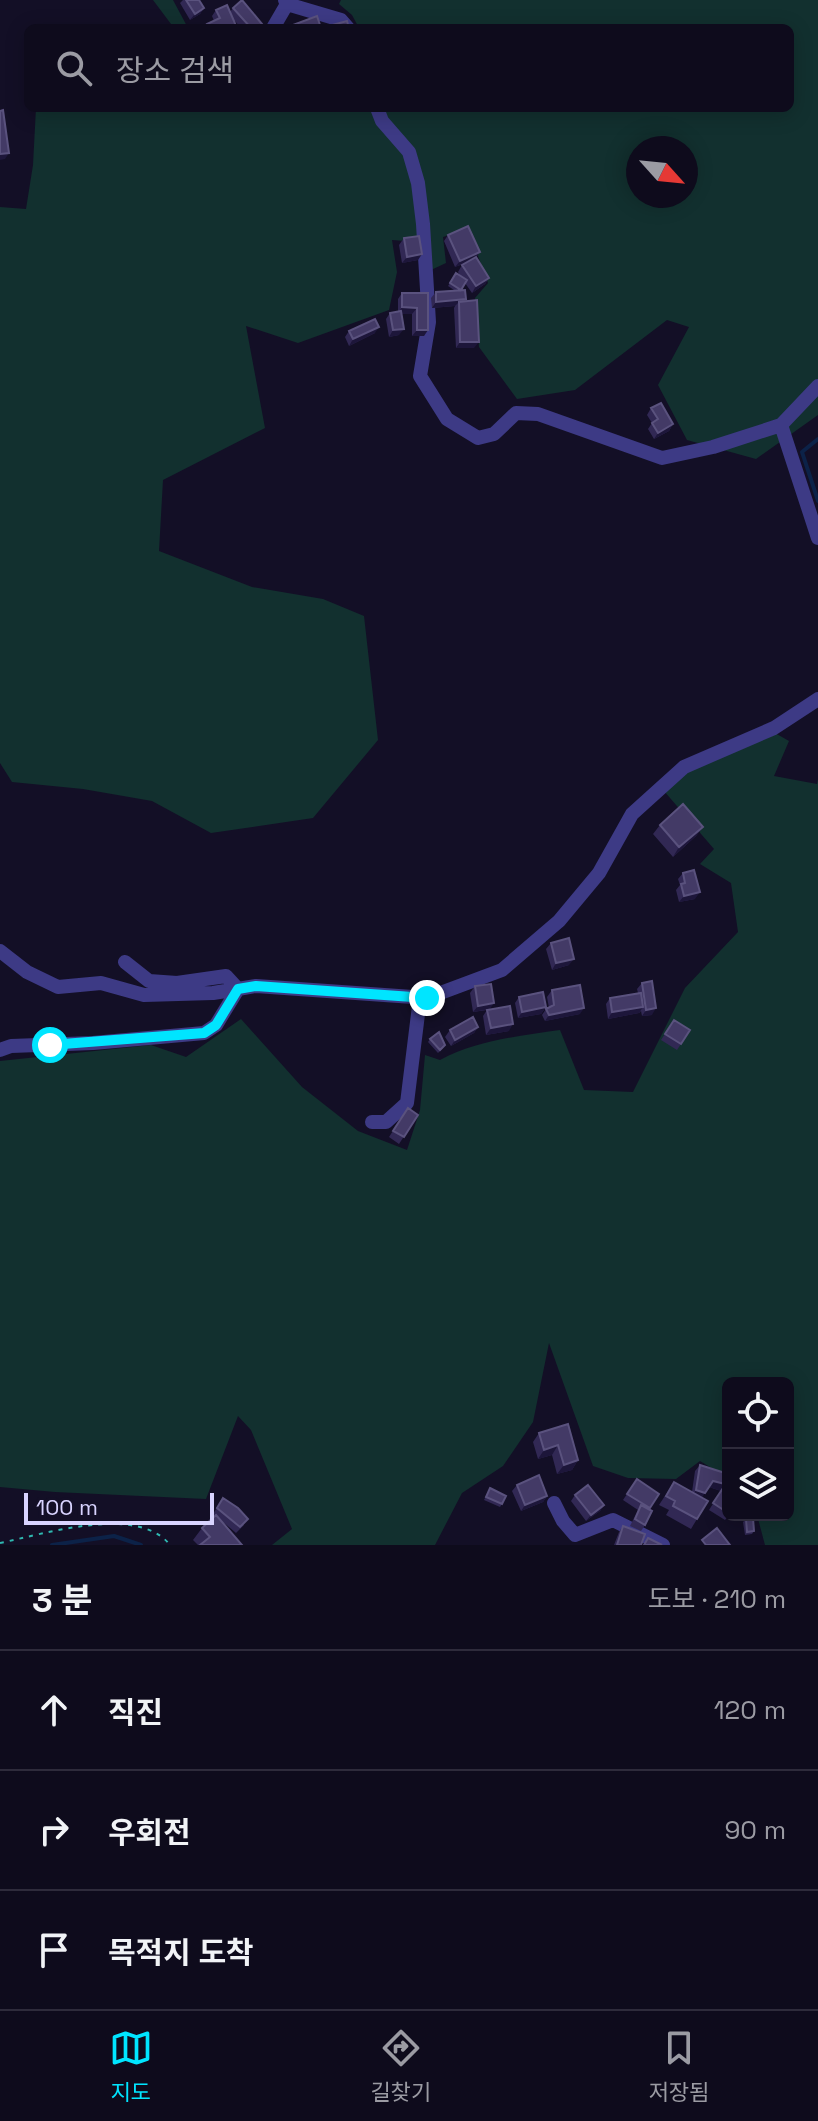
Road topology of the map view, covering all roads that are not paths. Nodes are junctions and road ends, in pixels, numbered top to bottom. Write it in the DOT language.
graph roads {
  1 [pos="286,2"];
  2 [pos="275,24"];
  3 [pos="344,24"];
  4 [pos="379,112"];
  5 [pos="818,386"];
  6 [pos="781,425"];
  7 [pos="818,538"];
  8 [pos="818,699"];
  9 [pos="0,951"];
  10 [pos="125,962"];
  11 [pos="238,989"];
  12 [pos="420,998"];
  13 [pos="0,1050"];
  14 [pos="372,1122"];
  15 [pos="554,1503"];
  16 [pos="663,1545"];
  1 -- 2 [label="street"];
  1 -- 3 [label="street"];
  4 -- 6 [label="street"];
  5 -- 6 [label="street"];
  6 -- 7 [label="street"];
  8 -- 12 [label="street"];
  9 -- 11 [label="street"];
  10 -- 11 [label="street"];
  11 -- 12 [label="street"];
  11 -- 13 [label="street"];
  12 -- 14 [label="street"];
  15 -- 16 [label="street"];
}
